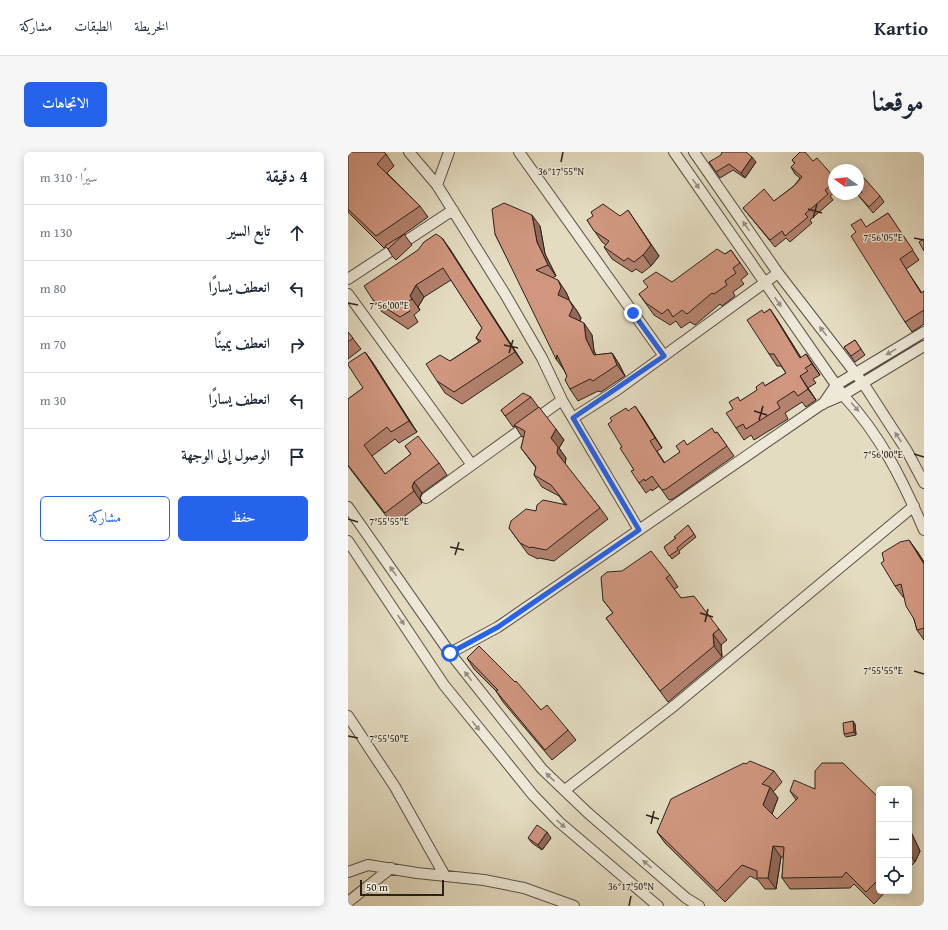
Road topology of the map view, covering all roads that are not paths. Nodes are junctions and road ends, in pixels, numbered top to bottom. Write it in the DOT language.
graph roads {
  1 [pos="409,152"];
  2 [pos="449,152"];
  3 [pos="519,152"];
  4 [pos="674,152"];
  5 [pos="694,152"];
  6 [pos="437,185"];
  7 [pos="453,210"];
  8 [pos="778,273"];
  9 [pos="348,280"];
  10 [pos="765,283"];
  11 [pos="348,294"];
  12 [pos="924,332"];
  13 [pos="924,346"];
  14 [pos="664,356"];
  15 [pos="855,373"];
  16 [pos="863,383"];
  17 [pos="836,385"];
  18 [pos="843,395"];
  19 [pos="562,400"];
  20 [pos="822,404"];
  21 [pos="573,418"];
  22 [pos="472,465"];
  23 [pos="924,483"];
  24 [pos="426,498"];
  25 [pos="914,506"];
  26 [pos="348,507"];
  27 [pos="639,530"];
  28 [pos="924,530"];
  29 [pos="348,541"];
  30 [pos="450,653"];
  31 [pos="348,716"];
  32 [pos="565,790"];
  33 [pos="392,868"];
  34 [pos="348,872"];
  35 [pos="445,876"];
  36 [pos="348,902"];
  37 [pos="574,906"];
  38 [pos="658,906"];
  39 [pos="699,906"];
  1 -- 6 [label="street"];
  2 -- 6 [label="street"];
  3 -- 14 [label="street"];
  4 -- 10 [label="street, one-way"];
  8 -- 5 [label="street, one-way"];
  6 -- 7 [label="street"];
  7 -- 9 [label="street"];
  7 -- 19 [label="street"];
  8 -- 10 [label="street"];
  15 -- 8 [label="street, one-way"];
  10 -- 14 [label="street"];
  10 -- 17 [label="street, one-way"];
  11 -- 22 [label="street"];
  12 -- 15 [label="street, one-way"];
  13 -- 16 [label="street"];
  14 -- 21 [label="street"];
  15 -- 16 [label="street"];
  15 -- 17 [label="street"];
  16 -- 18 [label="street"];
  23 -- 16 [label="street, one-way"];
  17 -- 18 [label="street"];
  17 -- 20 [label="street"];
  18 -- 20 [label="street"];
  18 -- 25 [label="street, one-way"];
  19 -- 21 [label="street"];
  19 -- 22 [label="street"];
  20 -- 27 [label="street"];
  21 -- 27 [label="street"];
  22 -- 24 [label="street"];
  25 -- 28 [label="street"];
  25 -- 32 [label="street"];
  30 -- 26 [label="street, one-way"];
  27 -- 30 [label="street"];
  29 -- 38 [label="street, one-way"];
  32 -- 30 [label="street, one-way"];
  31 -- 35 [label="street"];
  39 -- 32 [label="street, one-way"];
  33 -- 34 [label="street"];
  33 -- 35 [label="street"];
  33 -- 36 [label="street"];
  35 -- 37 [label="street"];
}
